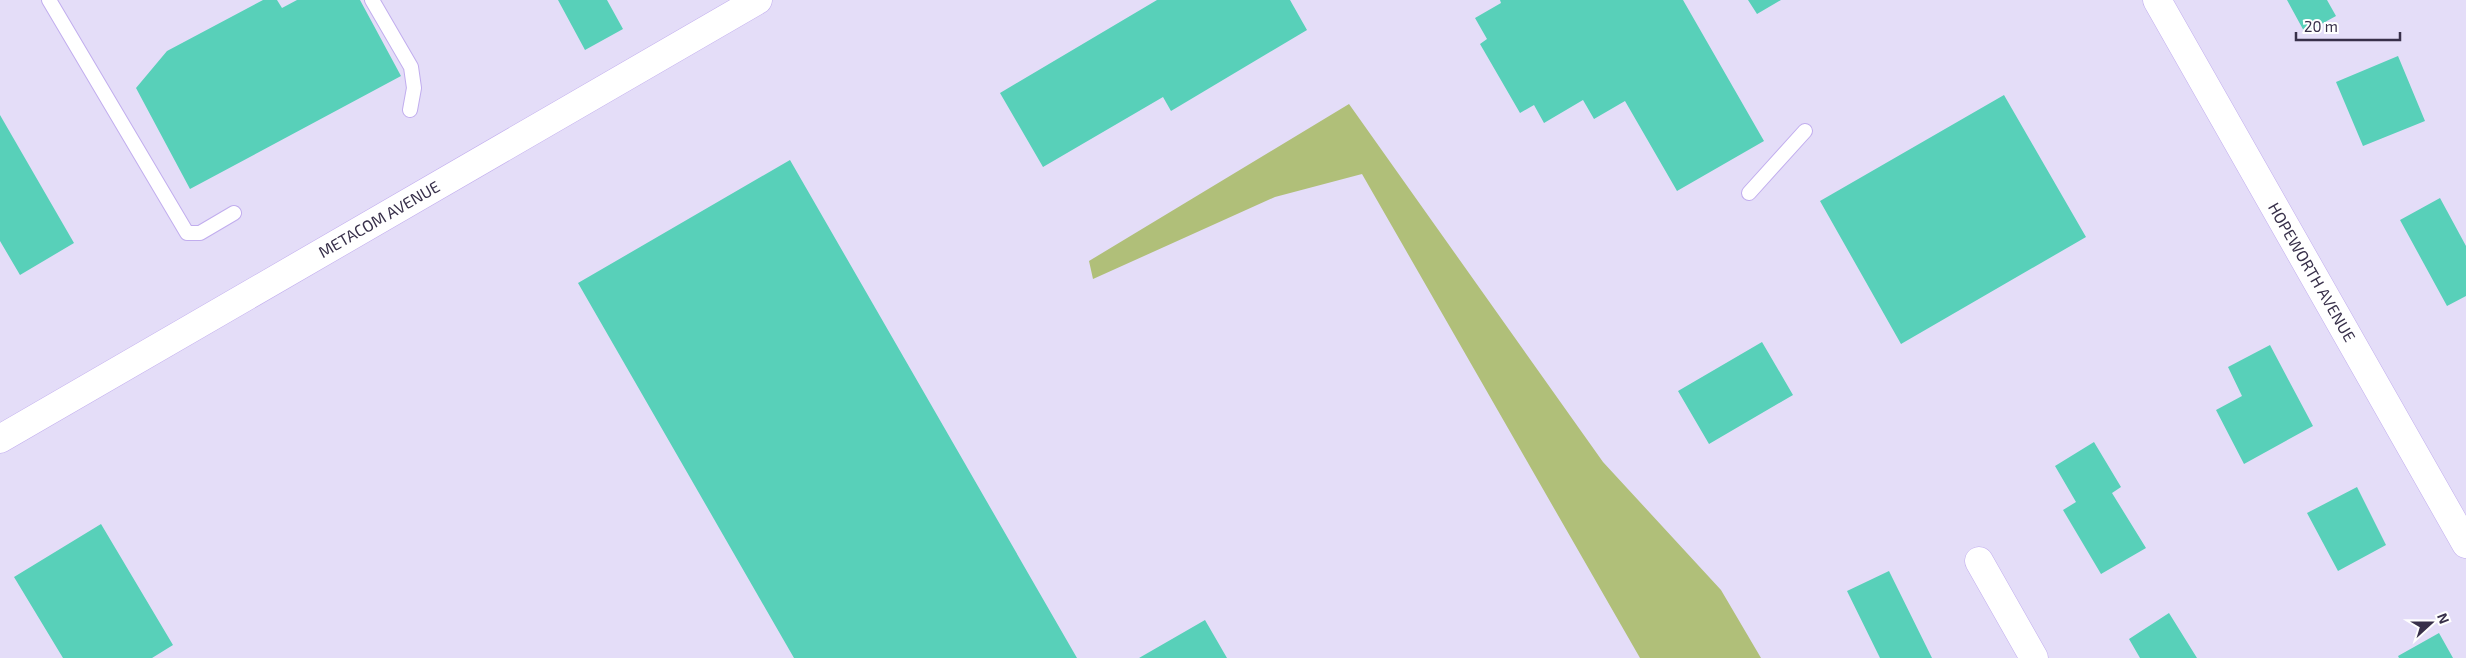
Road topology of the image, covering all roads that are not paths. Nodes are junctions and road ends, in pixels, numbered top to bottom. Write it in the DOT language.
graph roads {
  1 [pos="49,0"];
  2 [pos="372,0"];
  3 [pos="758,0"];
  4 [pos="2158,0"];
  5 [pos="410,110"];
  6 [pos="1805,131"];
  7 [pos="1749,193"];
  8 [pos="234,213"];
  9 [pos="0,439"];
  10 [pos="2466,544"];
  11 [pos="1979,561"];
  12 [pos="2034,658"];
  1 -- 8 [label="lane"];
  2 -- 5 [label="lane"];
  3 -- 9 [label="main road, METACOM AVENUE"];
  4 -- 10 [label="main road, HOPEWORTH AVENUE"];
  6 -- 7 [label="lane"];
  11 -- 12 [label="main road"];
}
